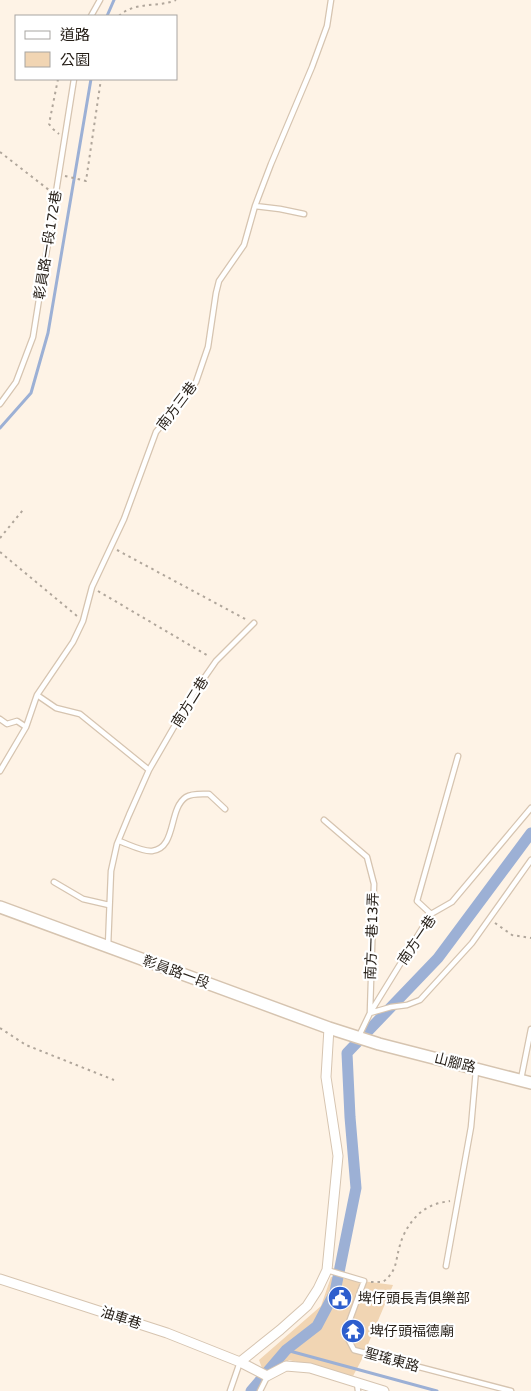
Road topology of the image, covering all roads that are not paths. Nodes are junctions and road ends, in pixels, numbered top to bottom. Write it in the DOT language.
graph roads {
  1 [pos="100,0"];
  2 [pos="331,0"];
  3 [pos="92,15"];
  4 [pos="74,80"];
  5 [pos="255,206"];
  6 [pos="304,214"];
  7 [pos="0,404"];
  8 [pos="254,623"];
  9 [pos="37,695"];
  10 [pos="0,719"];
  11 [pos="26,727"];
  12 [pos="458,756"];
  13 [pos="150,770"];
  14 [pos="0,771"];
  15 [pos="531,808"];
  16 [pos="225,809"];
  17 [pos="324,820"];
  18 [pos="119,841"];
  19 [pos="531,860"];
  20 [pos="54,882"];
  21 [pos="109,905"];
  22 [pos="0,907"];
  23 [pos="431,914"];
  24 [pos="108,947"];
  25 [pos="370,1013"];
  26 [pos="329,1028"];
  27 [pos="531,1029"];
  28 [pos="356,1036"];
  29 [pos="476,1068"];
  30 [pos="526,1081"];
  31 [pos="446,1266"];
  32 [pos="326,1270"];
  33 [pos="0,1279"];
  34 [pos="240,1362"];
  35 [pos="267,1376"];
  36 [pos="357,1387"];
  37 [pos="230,1391"];
  38 [pos="260,1391"];
  39 [pos="384,1391"];
  40 [pos="511,1391"];
  1 -- 3 [label="lane"];
  2 -- 5 [label="lane, 南方三巷"];
  4 -- 7 [label="lane, 彰員路一段172巷"];
  5 -- 6 [label="lane"];
  5 -- 9 [label="lane, 南方三巷"];
  8 -- 13 [label="lane, 南方二巷"];
  9 -- 11 [label="lane, 南方三巷"];
  9 -- 13 [label="lane"];
  10 -- 11 [label="lane"];
  11 -- 14 [label="lane, 南方三巷"];
  12 -- 23 [label="lane"];
  13 -- 18 [label="lane, 南方二巷"];
  15 -- 23 [label="lane, 南方一巷"];
  16 -- 18 [label="lane"];
  17 -- 25 [label="lane, 南方一巷13弄"];
  18 -- 21 [label="lane, 南方二巷"];
  19 -- 25 [label="lane"];
  20 -- 21 [label="lane"];
  21 -- 24 [label="lane, 南方二巷"];
  22 -- 24 [label="main road, 彰員路一段"];
  23 -- 25 [label="lane, 南方一巷"];
  24 -- 26 [label="main road, 彰員路一段"];
  25 -- 28 [label="lane, 南方一巷"];
  26 -- 28 [label="main road, 彰員路一段"];
  26 -- 32 [label="street"];
  27 -- 30 [label="lane"];
  28 -- 29 [label="main road, 山腳路"];
  29 -- 30 [label="main road, 山腳路"];
  29 -- 31 [label="lane"];
  32 -- 34 [label="street"];
  32 -- 40 [label="lane, 聖瑤東路"];
  33 -- 34 [label="street, 油車巷"];
  34 -- 35 [label="street, 油車巷"];
  34 -- 37 [label="lane"];
  35 -- 36 [label="street"];
  35 -- 38 [label="lane"];
  36 -- 39 [label="street"];
}
